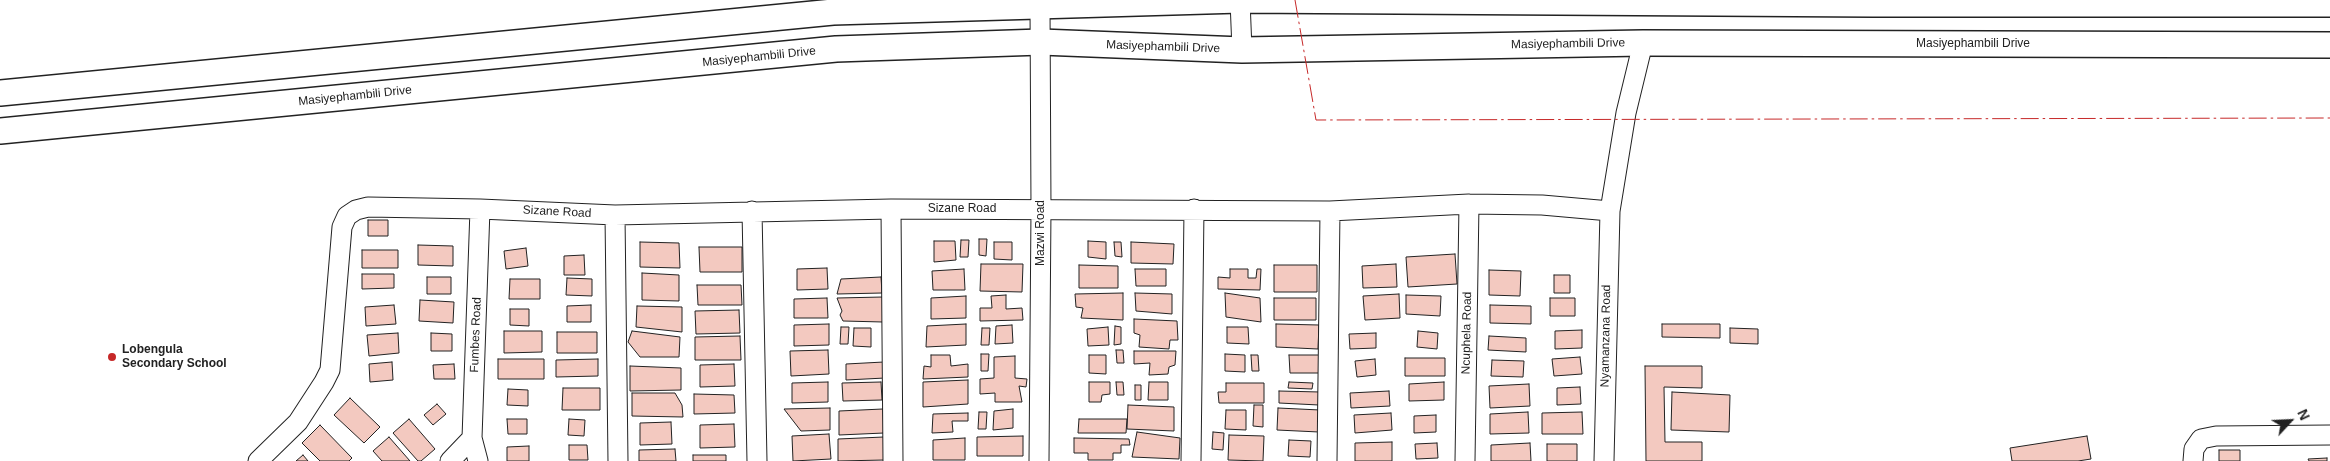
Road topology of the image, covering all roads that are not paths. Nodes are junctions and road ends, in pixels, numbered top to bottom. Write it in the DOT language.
graph roads {
  1 [pos="1240,0"];
  2 [pos="2330,4"];
  3 [pos="1040,6"];
  4 [pos="1040,42"];
  5 [pos="1643,43"];
  6 [pos="2330,45"];
  7 [pos="1242,50"];
  8 [pos="0,94"];
  9 [pos="0,130"];
  10 [pos="1469,204"];
  11 [pos="891,208"];
  12 [pos="480,209"];
  13 [pos="1041,209"];
  14 [pos="1194,209"];
  15 [pos="752,211"];
  16 [pos="1330,211"];
  17 [pos="1610,211"];
  18 [pos="615,215"];
  19 [pos="2330,435"];
  20 [pos="472,438"];
  21 [pos="258,461"];
  22 [pos="450,461"];
  23 [pos="478,461"];
  24 [pos="618,461"];
  25 [pos="757,461"];
  26 [pos="893,461"];
  27 [pos="1039,461"];
  28 [pos="1191,461"];
  29 [pos="1327,461"];
  30 [pos="1465,461"];
  31 [pos="1604,461"];
  32 [pos="2193,461"];
  1 -- 2 [label="main road"];
  1 -- 3 [label="main road"];
  1 -- 7 [label="street"];
  3 -- 4 [label="street, Mazwi Road"];
  3 -- 8 [label="main road"];
  4 -- 7 [label="main road, Masiyephambili Drive"];
  4 -- 9 [label="main road, Masiyephambili Drive"];
  4 -- 13 [label="street, Mazwi Road"];
  5 -- 6 [label="main road, Masiyephambili Drive"];
  5 -- 7 [label="main road, Masiyephambili Drive"];
  5 -- 17 [label="street, Nyamanzana Road"];
  10 -- 16 [label="street, Sizane Road"];
  10 -- 17 [label="street, Sizane Road"];
  10 -- 30 [label="street, Ncuphela Road"];
  11 -- 13 [label="street, Sizane Road"];
  11 -- 15 [label="street, Sizane Road"];
  11 -- 26 [label="street"];
  12 -- 18 [label="street, Sizane Road"];
  12 -- 20 [label="street, Fumbes Road"];
  12 -- 21 [label="street, Sizane Road"];
  13 -- 14 [label="street, Sizane Road"];
  13 -- 27 [label="street, Mazwi Road"];
  14 -- 16 [label="street, Sizane Road"];
  14 -- 28 [label="street"];
  15 -- 18 [label="street, Sizane Road"];
  15 -- 25 [label="street"];
  16 -- 29 [label="street"];
  17 -- 31 [label="street, Nyamanzana Road"];
  18 -- 24 [label="street"];
  19 -- 32 [label="street"];
  20 -- 22 [label="street"];
  20 -- 23 [label="street, Fumbes Road"];
}
